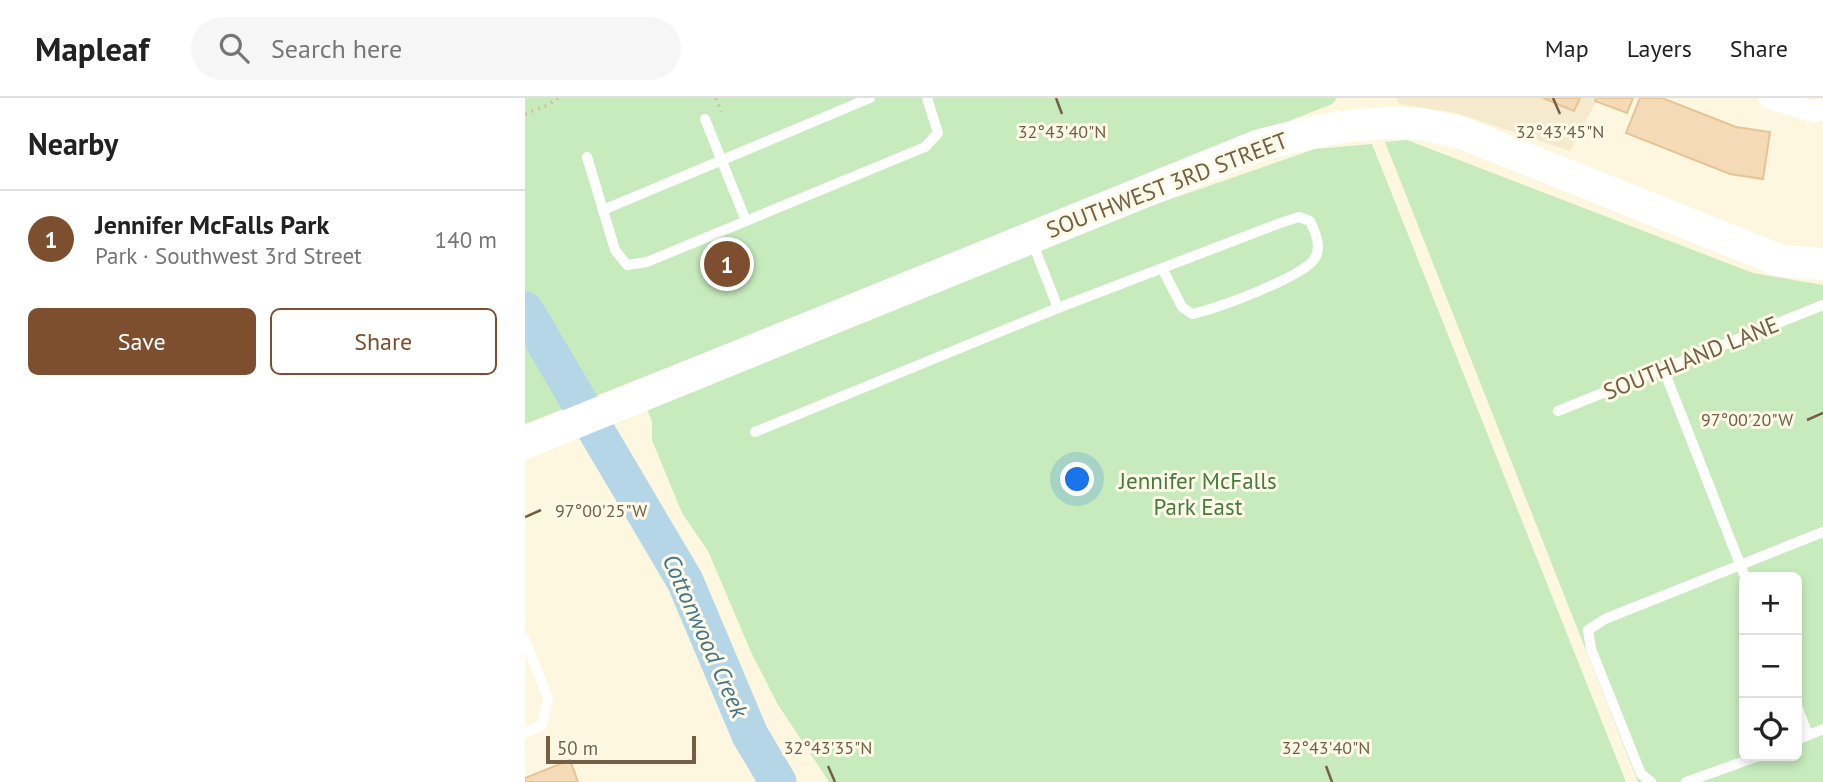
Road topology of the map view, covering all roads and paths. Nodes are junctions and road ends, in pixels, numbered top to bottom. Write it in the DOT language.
graph roads {
  1 [pos="558,98"];
  2 [pos="716,98"];
  3 [pos="870,98"];
  4 [pos="927,98"];
  5 [pos="1769,98"];
  6 [pos="1823,109"];
  7 [pos="1370,110"];
  8 [pos="721,112"];
  9 [pos="525,114"];
  10 [pos="705,119"];
  11 [pos="587,156"];
  12 [pos="722,160"];
  13 [pos="603,210"];
  14 [pos="746,221"];
  15 [pos="1030,237"];
  16 [pos="1823,264"];
  17 [pos="1162,268"];
  18 [pos="1823,305"];
  19 [pos="1058,308"];
  20 [pos="1663,368"];
  21 [pos="1558,411"];
  22 [pos="755,432"];
  23 [pos="526,442"];
  24 [pos="1823,532"];
  25 [pos="1740,565"];
  26 [pos="1743,572"];
  27 [pos="525,639"];
  28 [pos="1802,719"];
  29 [pos="1823,729"];
  30 [pos="525,733"];
  31 [pos="1808,735"];
  32 [pos="1802,738"];
  33 [pos="1745,761"];
  34 [pos="1651,782"];
  35 [pos="1686,782"];
  1 -- 9 [label="path"];
  2 -- 8 [label="path"];
  3 -- 12 [label="lane"];
  4 -- 14 [label="lane"];
  5 -- 6 [label="street"];
  7 -- 15 [label="street, SOUTHWEST 3RD STREET"];
  7 -- 16 [label="street, SOUTHWEST 3RD STREET"];
  10 -- 12 [label="lane"];
  11 -- 13 [label="lane"];
  12 -- 13 [label="lane"];
  12 -- 14 [label="lane"];
  13 -- 14 [label="lane"];
  15 -- 19 [label="lane"];
  15 -- 23 [label="street, SOUTHWEST 3RD STREET"];
  17 -- 17 [label="lane"];
  17 -- 19 [label="lane"];
  18 -- 20 [label="lane, SOUTHLAND LANE"];
  19 -- 22 [label="lane"];
  20 -- 21 [label="lane, SOUTHLAND LANE"];
  20 -- 25 [label="lane"];
  24 -- 25 [label="lane"];
  25 -- 26 [label="lane"];
  25 -- 34 [label="lane"];
  27 -- 30 [label="lane"];
  28 -- 31 [label="lane"];
  29 -- 31 [label="lane"];
  31 -- 32 [label="lane"];
  33 -- 35 [label="lane"];
}
